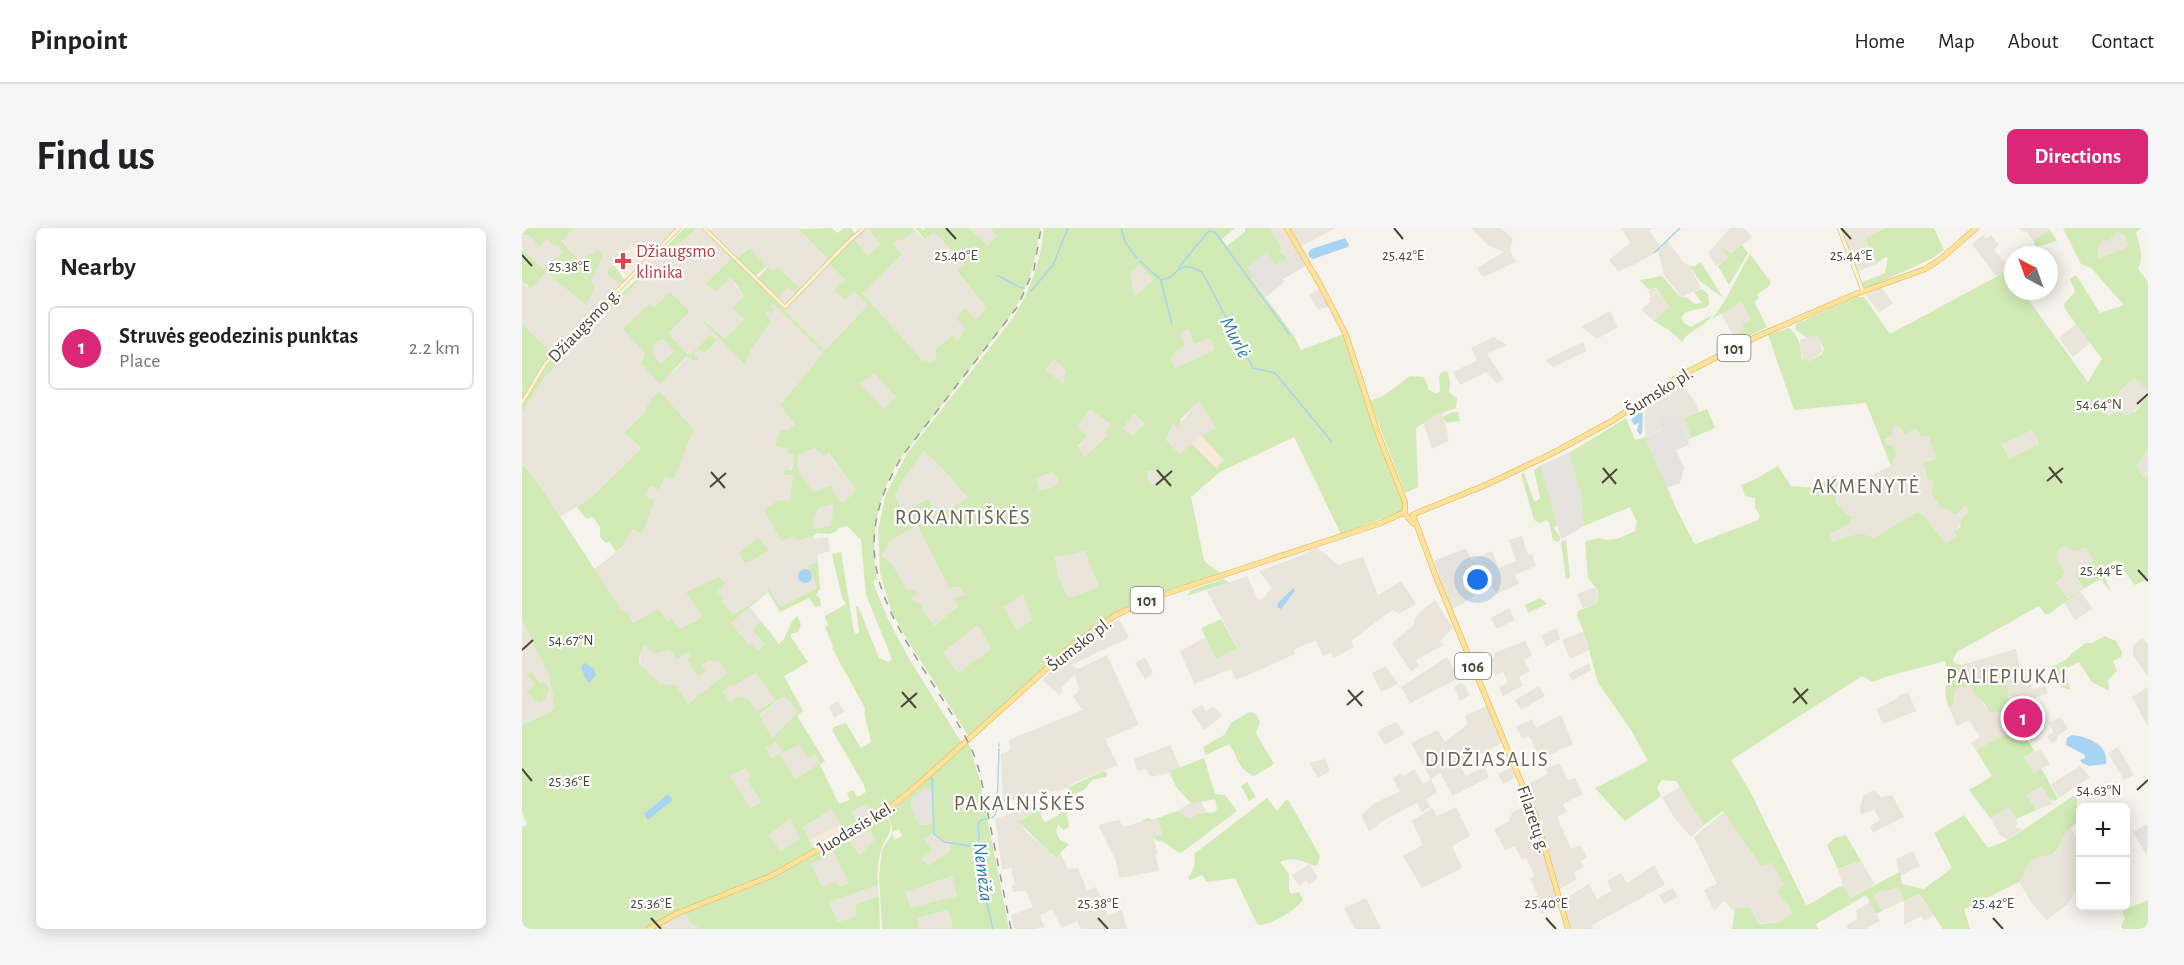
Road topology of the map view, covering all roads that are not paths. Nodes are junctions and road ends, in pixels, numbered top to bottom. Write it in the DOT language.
graph roads {
  1 [pos="679,228"];
  2 [pos="704,228"];
  3 [pos="864,228"];
  4 [pos="1287,228"];
  5 [pos="1839,228"];
  6 [pos="1976,228"];
  7 [pos="1863,291"];
  8 [pos="522,403"];
  9 [pos="1410,513"];
  10 [pos="968,740"];
  11 [pos="649,929"];
  12 [pos="1568,929"];
  1 -- 8 [label="street, Džiaugsmo g."];
  2 -- 3 [label="street"];
  4 -- 9 [label="main road, 106"];
  5 -- 7 [label="street"];
  6 -- 7 [label="main road, Šumsko pl. / 101"];
  7 -- 9 [label="main road, Šumsko pl. / 101"];
  9 -- 10 [label="main road, Šumsko pl. / 101"];
  9 -- 12 [label="main road, Filaretų g. / 106"];
  10 -- 11 [label="main road, Juodasis kel. / 101"];
}
